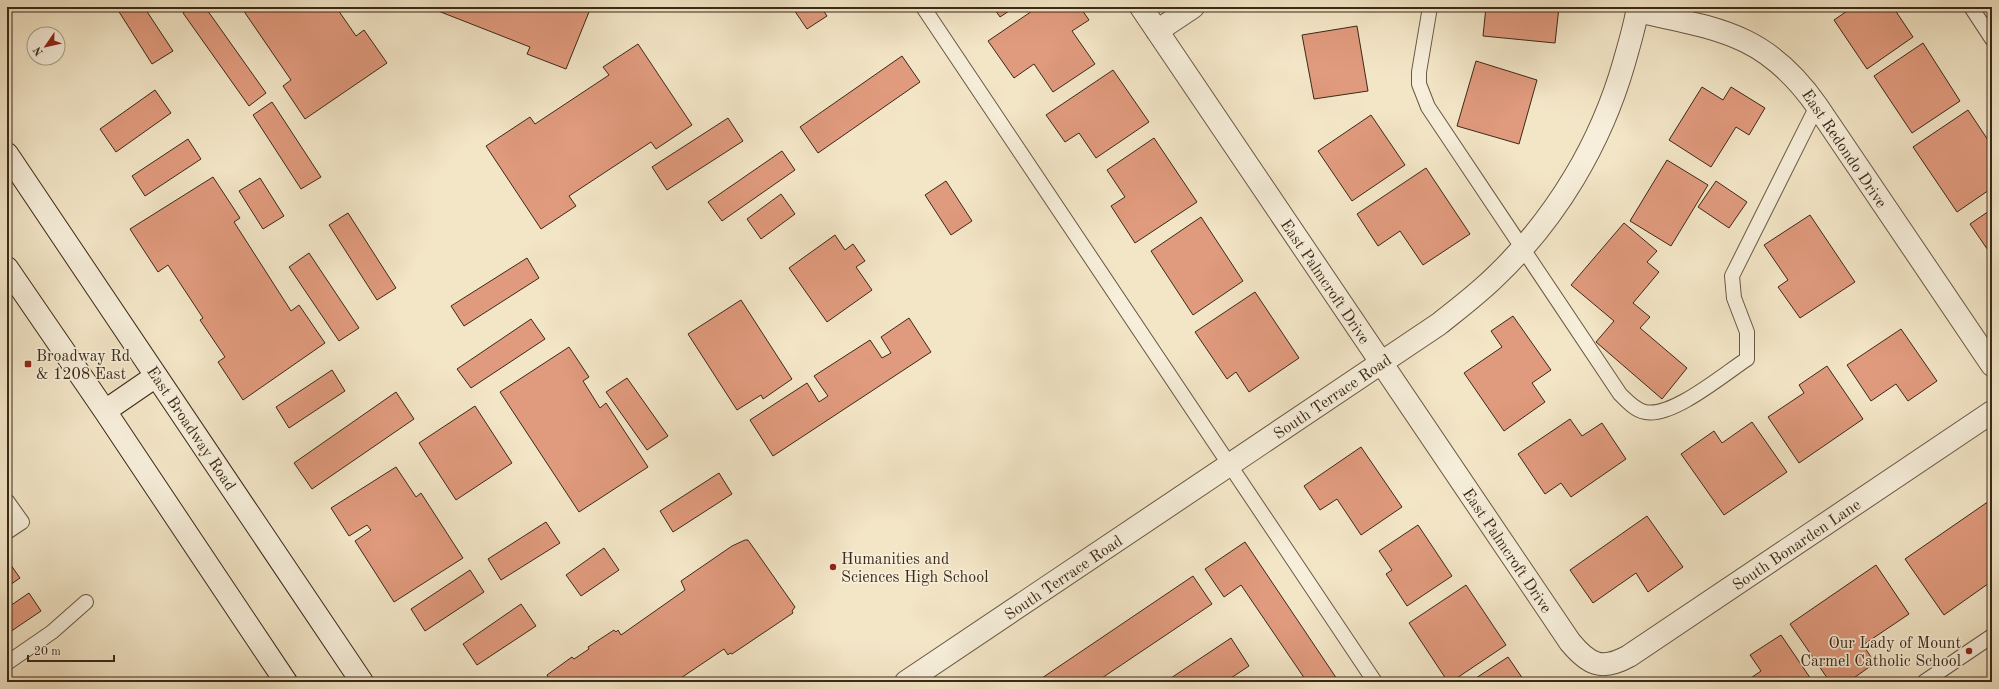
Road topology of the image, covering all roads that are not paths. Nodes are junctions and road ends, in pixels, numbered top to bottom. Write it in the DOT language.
graph roads {
  1 [pos="923,7"];
  2 [pos="1141,7"];
  3 [pos="1193,7"];
  4 [pos="1430,7"];
  5 [pos="1971,7"];
  6 [pos="1637,9"];
  7 [pos="1157,31"];
  8 [pos="1992,39"];
  9 [pos="1817,106"];
  10 [pos="7,154"];
  11 [pos="1523,248"];
  12 [pos="7,268"];
  13 [pos="1382,363"];
  14 [pos="1992,364"];
  15 [pos="156,376"];
  16 [pos="105,411"];
  17 [pos="1992,412"];
  18 [pos="1230,465"];
  19 [pos="7,501"];
  20 [pos="7,532"];
  21 [pos="86,602"];
  22 [pos="1992,636"];
  23 [pos="7,663"];
  24 [pos="1596,664"];
  25 [pos="286,682"];
  26 [pos="362,682"];
  27 [pos="906,682"];
  28 [pos="1375,682"];
  29 [pos="1924,682"];
  1 -- 18 [label="lane"];
  2 -- 7 [label="street, East Palmcroft Drive"];
  3 -- 7 [label="street"];
  4 -- 11 [label="lane"];
  5 -- 8 [label="lane"];
  6 -- 9 [label="street, East Redondo Drive"];
  6 -- 11 [label="street, South Terrace Road"];
  7 -- 13 [label="street, East Palmcroft Drive"];
  9 -- 11 [label="lane"];
  9 -- 14 [label="street, East Redondo Drive"];
  10 -- 15 [label="street, East Broadway Road"];
  11 -- 13 [label="street, South Terrace Road"];
  12 -- 16 [label="street"];
  13 -- 18 [label="street, South Terrace Road"];
  13 -- 24 [label="street, East Palmcroft Drive"];
  15 -- 16 [label="street"];
  15 -- 26 [label="street, East Broadway Road"];
  16 -- 25 [label="street"];
  17 -- 24 [label="street, South Bonarden Lane"];
  18 -- 27 [label="street, South Terrace Road"];
  18 -- 28 [label="lane"];
  19 -- 20 [label="lane"];
  21 -- 23 [label="lane"];
  22 -- 29 [label="lane"];
}
